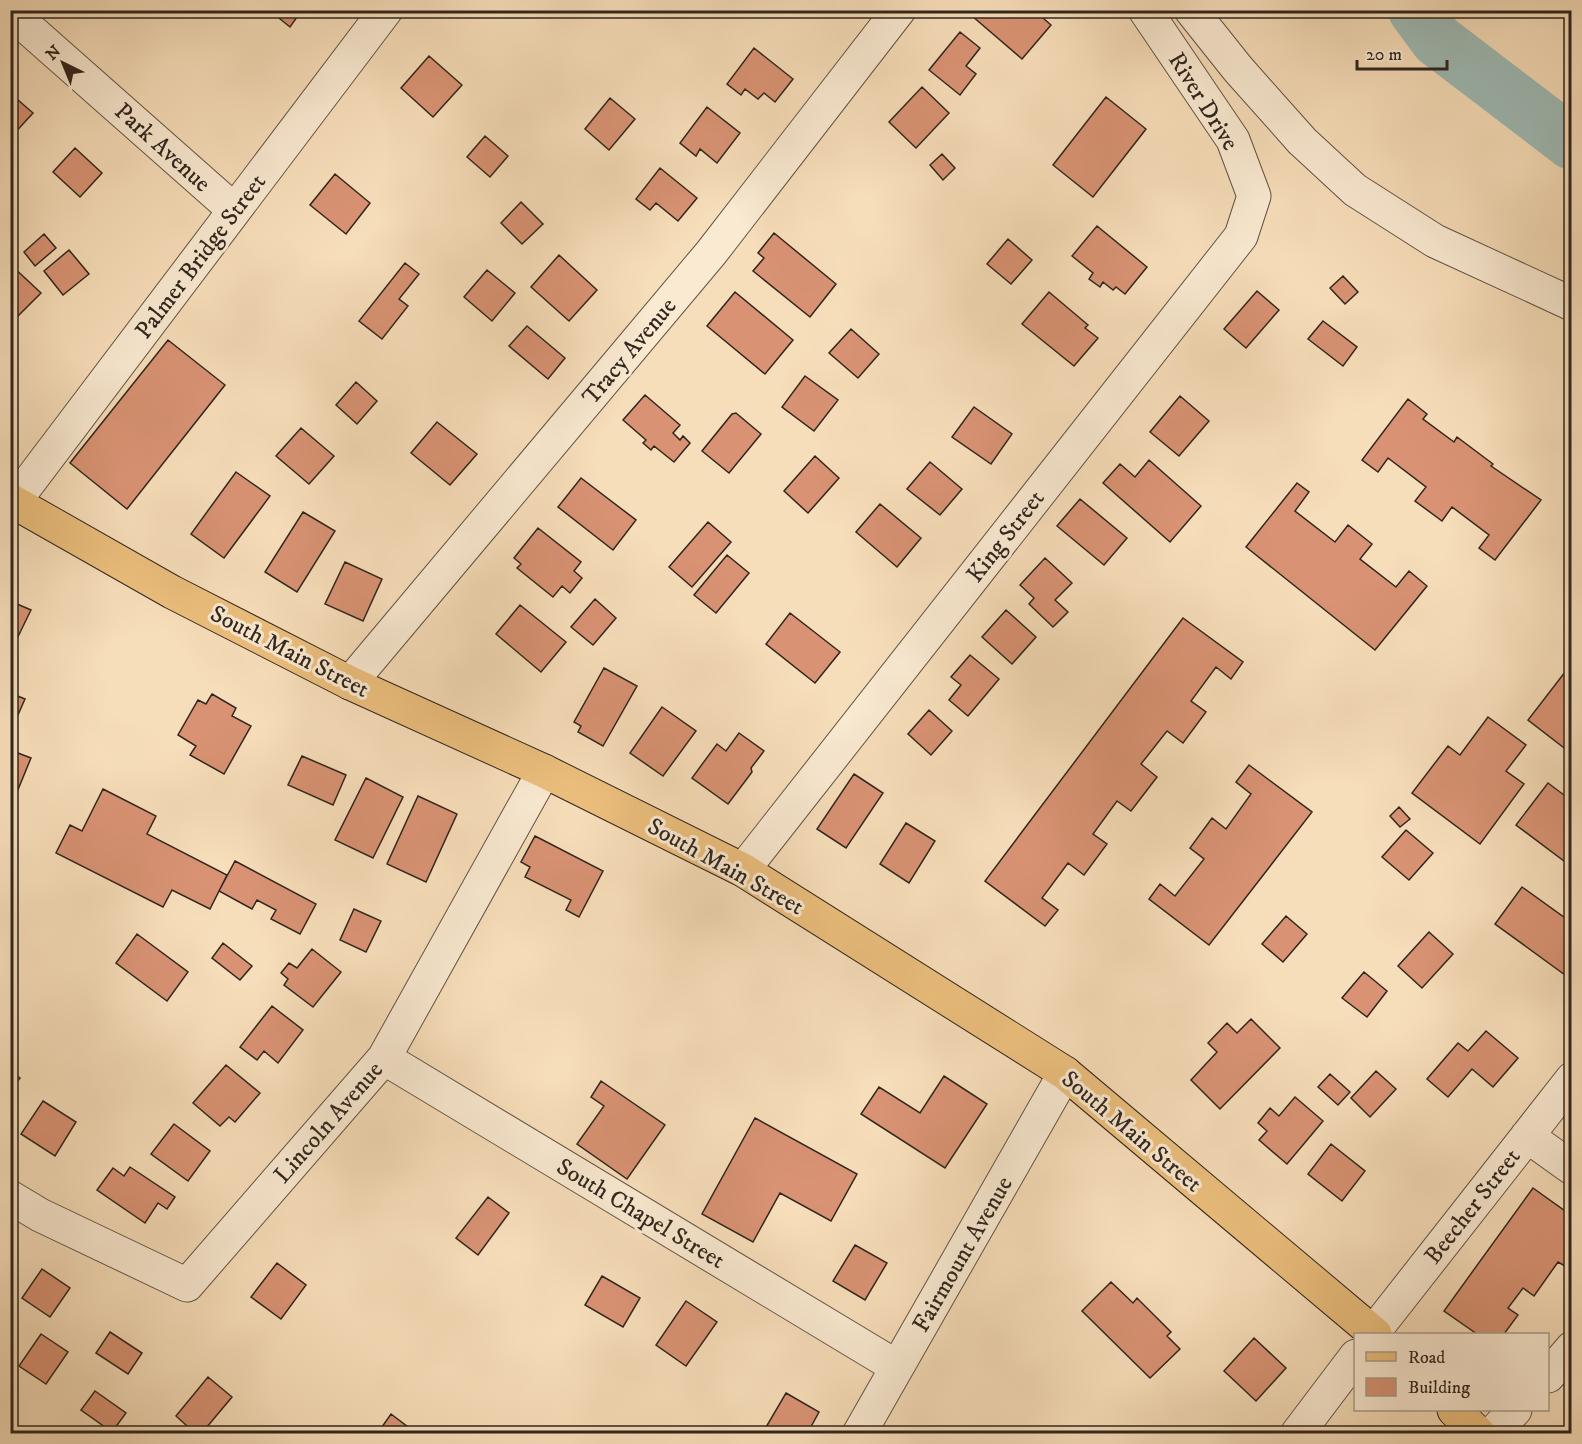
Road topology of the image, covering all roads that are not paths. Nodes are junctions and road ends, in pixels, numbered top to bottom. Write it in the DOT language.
graph roads {
  1 [pos="386,10"];
  2 [pos="899,10"];
  3 [pos="1145,10"];
  4 [pos="1191,10"];
  5 [pos="10,12"];
  6 [pos="1254,196"];
  7 [pos="234,210"];
  8 [pos="1572,304"];
  9 [pos="12,501"];
  10 [pos="350,683"];
  11 [pos="544,771"];
  12 [pos="743,870"];
  13 [pos="384,1058"];
  14 [pos="1065,1073"];
  15 [pos="1572,1079"];
  16 [pos="1527,1136"];
  17 [pos="1572,1168"];
  18 [pos="10,1197"];
  19 [pos="1361,1333"];
  20 [pos="1374,1333"];
  21 [pos="1572,1348"];
  22 [pos="1354,1360"];
  23 [pos="897,1367"];
  24 [pos="1549,1375"];
  25 [pos="1455,1411"];
  26 [pos="1514,1411"];
  27 [pos="859,1434"];
  28 [pos="1297,1434"];
  29 [pos="1479,1434"];
  30 [pos="1492,1434"];
  1 -- 7 [label="street, Palmer Bridge Street"];
  2 -- 10 [label="street, Tracy Avenue"];
  3 -- 6 [label="street, River Drive"];
  4 -- 8 [label="street"];
  5 -- 7 [label="street, Park Avenue"];
  6 -- 12 [label="street, King Street"];
  7 -- 9 [label="street, Palmer Bridge Street"];
  9 -- 10 [label="main road, South Main Street"];
  10 -- 11 [label="main road, South Main Street"];
  11 -- 12 [label="main road, South Main Street"];
  11 -- 13 [label="street, Lincoln Avenue"];
  12 -- 14 [label="main road, South Main Street"];
  13 -- 18 [label="street, Lincoln Avenue"];
  13 -- 23 [label="street, South Chapel Street"];
  14 -- 19 [label="main road, South Main Street"];
  14 -- 23 [label="street, Fairmount Avenue"];
  15 -- 16 [label="street, Beecher Street"];
  16 -- 17 [label="street"];
  16 -- 20 [label="street, Beecher Street"];
  21 -- 24 [label="street"];
  22 -- 28 [label="street, Beecher Street"];
  23 -- 27 [label="street, Fairmount Avenue"];
  25 -- 29 [label="main road"];
  26 -- 30 [label="street"];
}
